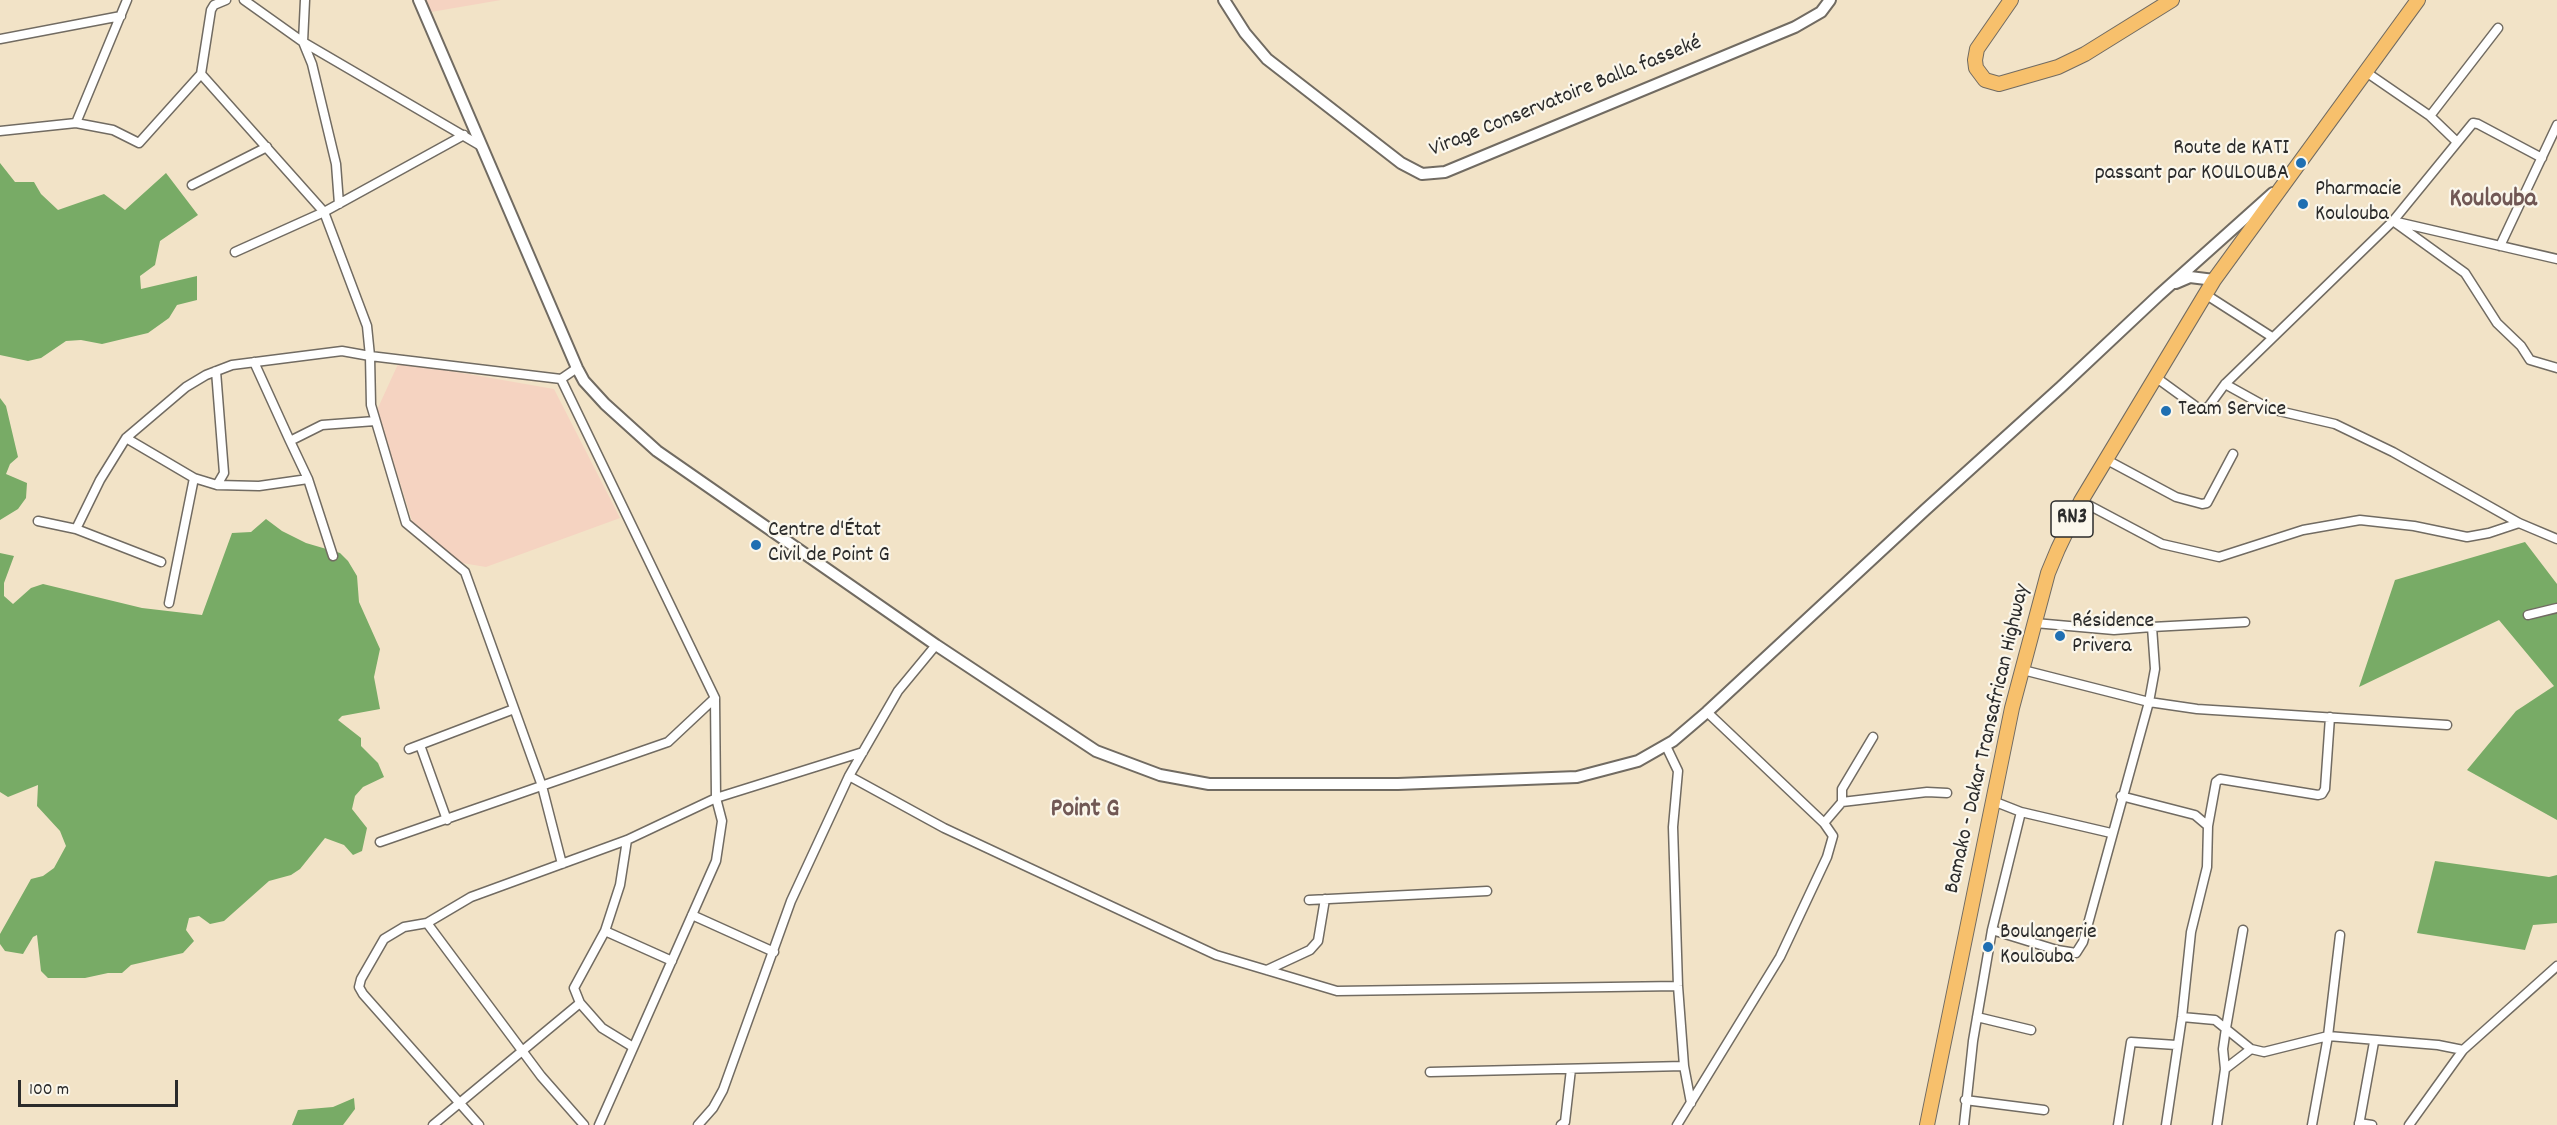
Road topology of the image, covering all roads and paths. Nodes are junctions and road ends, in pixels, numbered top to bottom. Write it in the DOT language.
graph roads {
  1 [pos="127,0"];
  2 [pos="225,0"];
  3 [pos="244,0"];
  4 [pos="305,0"];
  5 [pos="419,0"];
  6 [pos="1224,0"];
  7 [pos="1830,0"];
  8 [pos="2011,0"];
  9 [pos="2172,0"];
  10 [pos="2418,0"];
  11 [pos="121,16"];
  12 [pos="2498,28"];
  13 [pos="0,39"];
  14 [pos="303,42"];
  15 [pos="2367,72"];
  16 [pos="201,74"];
  17 [pos="2430,116"];
  18 [pos="76,123"];
  19 [pos="2557,125"];
  20 [pos="0,131"];
  21 [pos="464,135"];
  22 [pos="2457,142"];
  23 [pos="267,147"];
  24 [pos="484,148"];
  25 [pos="2542,158"];
  26 [pos="192,185"];
  27 [pos="2279,188"];
  28 [pos="339,204"];
  29 [pos="324,212"];
  30 [pos="2393,221"];
  31 [pos="2500,246"];
  32 [pos="235,252"];
  33 [pos="2557,259"];
  34 [pos="2214,280"];
  35 [pos="2205,294"];
  36 [pos="2158,295"];
  37 [pos="2272,338"];
  38 [pos="370,356"];
  39 [pos="254,362"];
  40 [pos="577,368"];
  41 [pos="2557,368"];
  42 [pos="216,371"];
  43 [pos="2154,376"];
  44 [pos="561,379"];
  45 [pos="2225,384"];
  46 [pos="375,421"];
  47 [pos="126,438"];
  48 [pos="290,441"];
  49 [pos="2233,454"];
  50 [pos="2107,460"];
  51 [pos="194,478"];
  52 [pos="308,479"];
  53 [pos="217,485"];
  54 [pos="2081,501"];
  55 [pos="38,521"];
  56 [pos="2519,523"];
  57 [pos="76,529"];
  58 [pos="2557,539"];
  59 [pos="333,556"];
  60 [pos="161,562"];
  61 [pos="169,603"];
  62 [pos="2557,608"];
  63 [pos="2528,615"];
  64 [pos="2245,622"];
  65 [pos="2035,623"];
  66 [pos="2152,627"];
  67 [pos="936,645"];
  68 [pos="2023,670"];
  69 [pos="715,698"];
  70 [pos="2149,702"];
  71 [pos="514,709"];
  72 [pos="1707,712"];
  73 [pos="2330,717"];
  74 [pos="2447,725"];
  75 [pos="1873,737"];
  76 [pos="420,745"];
  77 [pos="1666,746"];
  78 [pos="409,749"];
  79 [pos="863,752"];
  80 [pos="849,776"];
  81 [pos="542,786"];
  82 [pos="1947,793"];
  83 [pos="2121,796"];
  84 [pos="716,798"];
  85 [pos="1993,801"];
  86 [pos="1842,802"];
  87 [pos="2021,812"];
  88 [pos="447,820"];
  89 [pos="1824,823"];
  90 [pos="2208,826"];
  91 [pos="2111,833"];
  92 [pos="627,840"];
  93 [pos="380,842"];
  94 [pos="562,864"];
  95 [pos="1487,891"];
  96 [pos="1325,899"];
  97 [pos="1309,900"];
  98 [pos="692,915"];
  99 [pos="427,923"];
  100 [pos="1992,930"];
  101 [pos="2243,930"];
  102 [pos="605,931"];
  103 [pos="2340,935"];
  104 [pos="774,952"];
  105 [pos="672,962"];
  106 [pos="2557,966"];
  107 [pos="1267,970"];
  108 [pos="1678,987"];
  109 [pos="580,1003"];
  110 [pos="1977,1017"];
  111 [pos="2182,1017"];
  112 [pos="2226,1028"];
  113 [pos="2031,1030"];
  114 [pos="2328,1036"];
  115 [pos="2374,1042"];
  116 [pos="2176,1045"];
  117 [pos="633,1047"];
  118 [pos="2251,1049"];
  119 [pos="522,1050"];
  120 [pos="2463,1050"];
  121 [pos="1684,1066"];
  122 [pos="1571,1069"];
  123 [pos="2225,1069"];
  124 [pos="1430,1072"];
  125 [pos="1965,1100"];
  126 [pos="461,1101"];
  127 [pos="1691,1103"];
  128 [pos="2044,1110"];
  129 [pos="2359,1124"];
  130 [pos="433,1125"];
  131 [pos="479,1125"];
  132 [pos="584,1125"];
  133 [pos="599,1125"];
  134 [pos="698,1125"];
  135 [pos="1561,1125"];
  136 [pos="1677,1125"];
  137 [pos="1927,1125"];
  138 [pos="1964,1125"];
  139 [pos="2118,1125"];
  140 [pos="2166,1125"];
  141 [pos="2217,1125"];
  142 [pos="2312,1125"];
  143 [pos="2372,1125"];
  144 [pos="2409,1125"];
  1 -- 11 [label="street"];
  2 -- 16 [label="street"];
  3 -- 14 [label="street"];
  4 -- 14 [label="street"];
  5 -- 24 [label="street"];
  6 -- 7 [label="street, Virage Conservatoire Balla fasseké"];
  8 -- 9 [label="highway"];
  10 -- 15 [label="highway, Bamako - Dakar Transafrican Highway / RN3"];
  11 -- 13 [label="street"];
  11 -- 18 [label="street"];
  12 -- 17 [label="street"];
  14 -- 21 [label="street"];
  14 -- 28 [label="street"];
  15 -- 17 [label="street"];
  15 -- 27 [label="highway, Bamako - Dakar Transafrican Highway / RN3"];
  16 -- 18 [label="street"];
  16 -- 23 [label="street"];
  17 -- 22 [label="street"];
  18 -- 20 [label="street"];
  19 -- 25 [label="street"];
  21 -- 24 [label="street"];
  21 -- 28 [label="street"];
  22 -- 25 [label="street"];
  22 -- 30 [label="street"];
  23 -- 26 [label="street"];
  23 -- 29 [label="street"];
  24 -- 40 [label="street"];
  25 -- 31 [label="street"];
  27 -- 34 [label="highway, Bamako - Dakar Transafrican Highway / RN3"];
  27 -- 36 [label="street"];
  28 -- 29 [label="street"];
  29 -- 32 [label="street"];
  29 -- 38 [label="street"];
  30 -- 31 [label="street"];
  30 -- 37 [label="street"];
  30 -- 41 [label="street"];
  31 -- 33 [label="street"];
  34 -- 35 [label="highway, Bamako - Dakar Transafrican Highway / RN3"];
  34 -- 36 [label="street"];
  35 -- 37 [label="street"];
  35 -- 43 [label="highway, Bamako - Dakar Transafrican Highway / RN3"];
  36 -- 72 [label="street"];
  37 -- 45 [label="street"];
  38 -- 39 [label="street"];
  38 -- 44 [label="street"];
  38 -- 46 [label="street"];
  39 -- 42 [label="street"];
  39 -- 48 [label="street"];
  40 -- 44 [label="street"];
  40 -- 67 [label="street"];
  42 -- 47 [label="street"];
  42 -- 53 [label="street"];
  43 -- 45 [label="street"];
  43 -- 50 [label="highway, Bamako - Dakar Transafrican Highway / RN3"];
  44 -- 69 [label="street"];
  45 -- 56 [label="street"];
  46 -- 48 [label="street"];
  46 -- 71 [label="street"];
  47 -- 51 [label="street"];
  47 -- 57 [label="street"];
  48 -- 52 [label="street"];
  49 -- 50 [label="street"];
  50 -- 54 [label="highway, Bamako - Dakar Transafrican Highway / RN3"];
  51 -- 53 [label="street"];
  51 -- 61 [label="street"];
  52 -- 53 [label="street"];
  52 -- 59 [label="street"];
  54 -- 56 [label="street"];
  54 -- 65 [label="highway, Bamako - Dakar Transafrican Highway / RN3"];
  55 -- 57 [label="street"];
  56 -- 58 [label="street"];
  57 -- 60 [label="street"];
  62 -- 63 [label="street"];
  64 -- 66 [label="street"];
  65 -- 66 [label="street"];
  65 -- 68 [label="highway, Bamako - Dakar Transafrican Highway / RN3"];
  66 -- 70 [label="street"];
  67 -- 77 [label="street"];
  67 -- 79 [label="street"];
  68 -- 70 [label="street"];
  68 -- 85 [label="highway, Bamako - Dakar Transafrican Highway / RN3"];
  69 -- 81 [label="street"];
  69 -- 84 [label="street"];
  70 -- 73 [label="street"];
  70 -- 83 [label="street"];
  71 -- 76 [label="street"];
  71 -- 81 [label="street"];
  72 -- 77 [label="street"];
  72 -- 89 [label="street"];
  73 -- 74 [label="street"];
  73 -- 90 [label="street"];
  75 -- 86 [label="street"];
  76 -- 78 [label="street"];
  76 -- 88 [label="street"];
  77 -- 108 [label="street"];
  79 -- 80 [label="street"];
  79 -- 84 [label="street"];
  80 -- 104 [label="street"];
  80 -- 107 [label="street"];
  81 -- 88 [label="street"];
  81 -- 94 [label="street"];
  82 -- 86 [label="street"];
  83 -- 90 [label="street"];
  83 -- 91 [label="street"];
  84 -- 92 [label="street"];
  84 -- 98 [label="street"];
  85 -- 87 [label="street"];
  85 -- 137 [label="highway, Bamako - Dakar Transafrican Highway / RN3"];
  86 -- 89 [label="street"];
  87 -- 91 [label="street"];
  87 -- 100 [label="street"];
  88 -- 93 [label="street"];
  89 -- 127 [label="street"];
  90 -- 111 [label="street"];
  91 -- 100 [label="street"];
  92 -- 94 [label="street"];
  92 -- 102 [label="street"];
  94 -- 99 [label="street"];
  95 -- 96 [label="street"];
  96 -- 97 [label="street"];
  96 -- 107 [label="street"];
  98 -- 104 [label="street"];
  98 -- 105 [label="street"];
  99 -- 119 [label="street"];
  99 -- 126 [label="street"];
  100 -- 110 [label="street"];
  101 -- 112 [label="street"];
  102 -- 105 [label="street"];
  102 -- 109 [label="street"];
  103 -- 114 [label="street"];
  104 -- 134 [label="street"];
  105 -- 117 [label="street"];
  106 -- 120 [label="street"];
  107 -- 108 [label="street"];
  108 -- 121 [label="street"];
  109 -- 117 [label="street"];
  109 -- 119 [label="street"];
  110 -- 113 [label="street"];
  110 -- 125 [label="street"];
  111 -- 112 [label="street"];
  111 -- 116 [label="street"];
  112 -- 118 [label="street"];
  112 -- 123 [label="street"];
  114 -- 115 [label="street"];
  114 -- 118 [label="street"];
  114 -- 142 [label="street"];
  115 -- 120 [label="street"];
  115 -- 129 [label="street"];
  116 -- 139 [label="street"];
  116 -- 140 [label="street"];
  117 -- 133 [label="street"];
  118 -- 123 [label="street"];
  119 -- 126 [label="street"];
  119 -- 132 [label="street"];
  120 -- 144 [label="street"];
  121 -- 122 [label="street"];
  121 -- 127 [label="street"];
  122 -- 124 [label="street"];
  122 -- 135 [label="street"];
  123 -- 141 [label="street"];
  125 -- 128 [label="street"];
  125 -- 138 [label="street"];
  126 -- 130 [label="street"];
  126 -- 131 [label="street"];
  127 -- 136 [label="street"];
  129 -- 143 [label="street"];
}
